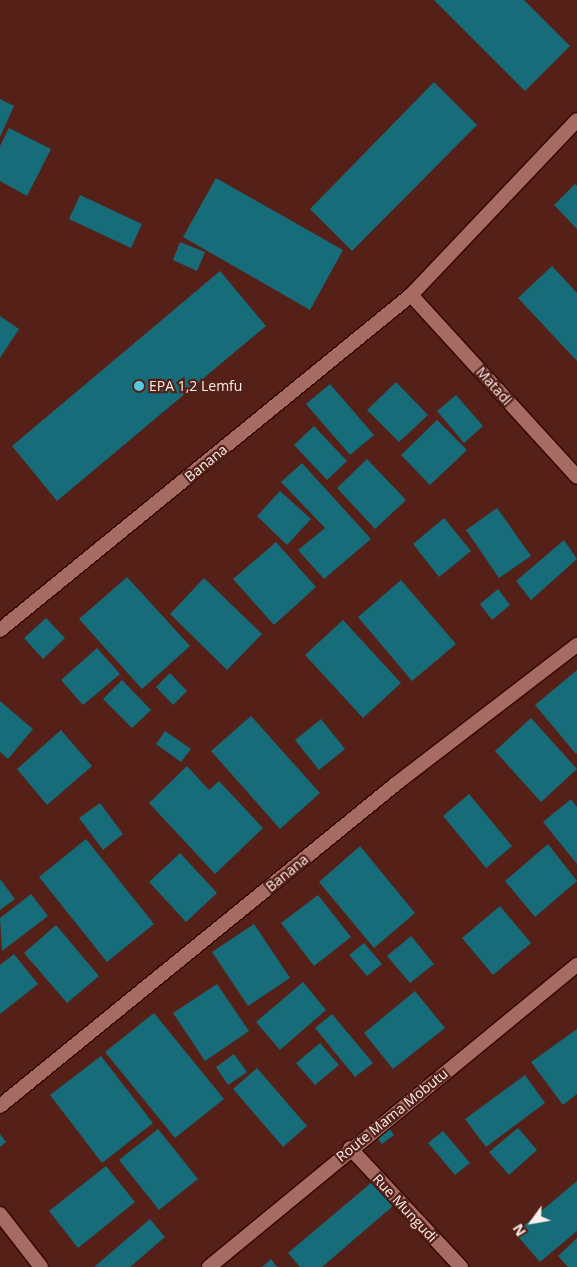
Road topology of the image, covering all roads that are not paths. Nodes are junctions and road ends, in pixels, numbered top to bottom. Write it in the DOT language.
graph roads {
  1 [pos="577,120"];
  2 [pos="411,295"];
  3 [pos="577,477"];
  4 [pos="0,630"];
  5 [pos="577,645"];
  6 [pos="577,965"];
  7 [pos="0,1106"];
  8 [pos="350,1148"];
  9 [pos="0,1214"];
  10 [pos="41,1267"];
  11 [pos="208,1267"];
  12 [pos="461,1267"];
  1 -- 2 [label="street, Banana"];
  2 -- 3 [label="street, Matadi"];
  2 -- 4 [label="street, Banana"];
  5 -- 7 [label="street, Banana"];
  6 -- 8 [label="street, Route Mama Mobutu"];
  8 -- 11 [label="street, Route Mama Mobutu"];
  8 -- 12 [label="street, Rue Mungudi"];
  9 -- 10 [label="street"];
}
